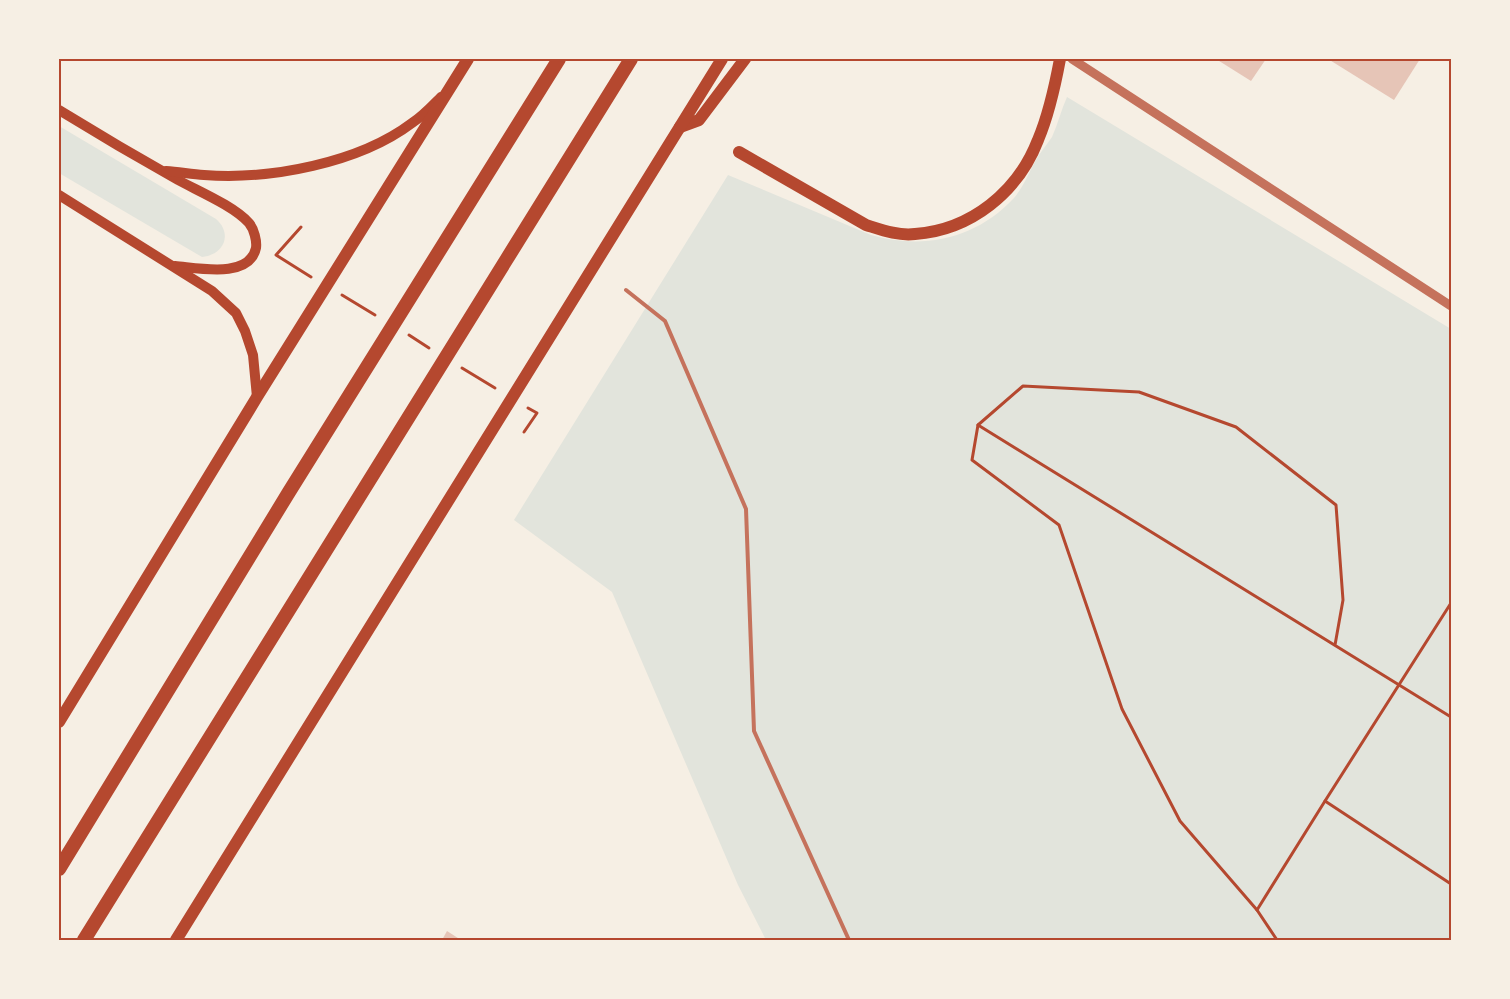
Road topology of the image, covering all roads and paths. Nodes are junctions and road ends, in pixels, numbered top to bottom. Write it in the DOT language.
graph roads {
  1 [pos="468,59"];
  2 [pos="559,59"];
  3 [pos="631,59"];
  4 [pos="722,59"];
  5 [pos="745,59"];
  6 [pos="1060,59"];
  7 [pos="1072,59"];
  8 [pos="448,91"];
  9 [pos="59,110"];
  10 [pos="680,127"];
  11 [pos="739,152"];
  12 [pos="160,170"];
  13 [pos="59,195"];
  14 [pos="301,227"];
  15 [pos="276,255"];
  16 [pos="175,266"];
  17 [pos="626,290"];
  18 [pos="1451,306"];
  19 [pos="257,397"];
  20 [pos="537,413"];
  21 [pos="978,425"];
  22 [pos="524,432"];
  23 [pos="1451,603"];
  24 [pos="1335,645"];
  25 [pos="1399,685"];
  26 [pos="1451,717"];
  27 [pos="59,722"];
  28 [pos="113,779"];
  29 [pos="1325,801"];
  30 [pos="59,852"];
  31 [pos="59,868"];
  32 [pos="1451,884"];
  33 [pos="1258,910"];
  34 [pos="84,940"];
  35 [pos="176,940"];
  36 [pos="849,940"];
  37 [pos="1277,940"];
  1 -- 8 [label="main road"];
  2 -- 28 [label="highway"];
  3 -- 34 [label="highway"];
  4 -- 10 [label="main road"];
  5 -- 10 [label="main road"];
  6 -- 11 [label="main road"];
  7 -- 18 [label="street"];
  8 -- 12 [label="main road"];
  8 -- 19 [label="main road"];
  9 -- 12 [label="main road"];
  10 -- 35 [label="main road"];
  12 -- 16 [label="main road"];
  13 -- 16 [label="main road"];
  14 -- 15 [label="path"];
  16 -- 19 [label="main road"];
  17 -- 36 [label="lane"];
  19 -- 27 [label="main road"];
  20 -- 22 [label="path"];
  21 -- 24 [label="path"];
  21 -- 24 [label="path"];
  21 -- 33 [label="path"];
  23 -- 25 [label="path"];
  24 -- 25 [label="path"];
  25 -- 26 [label="path"];
  25 -- 29 [label="path"];
  28 -- 30 [label="highway"];
  28 -- 31 [label="highway"];
  29 -- 32 [label="path"];
  29 -- 33 [label="path"];
  33 -- 37 [label="path"];
}
